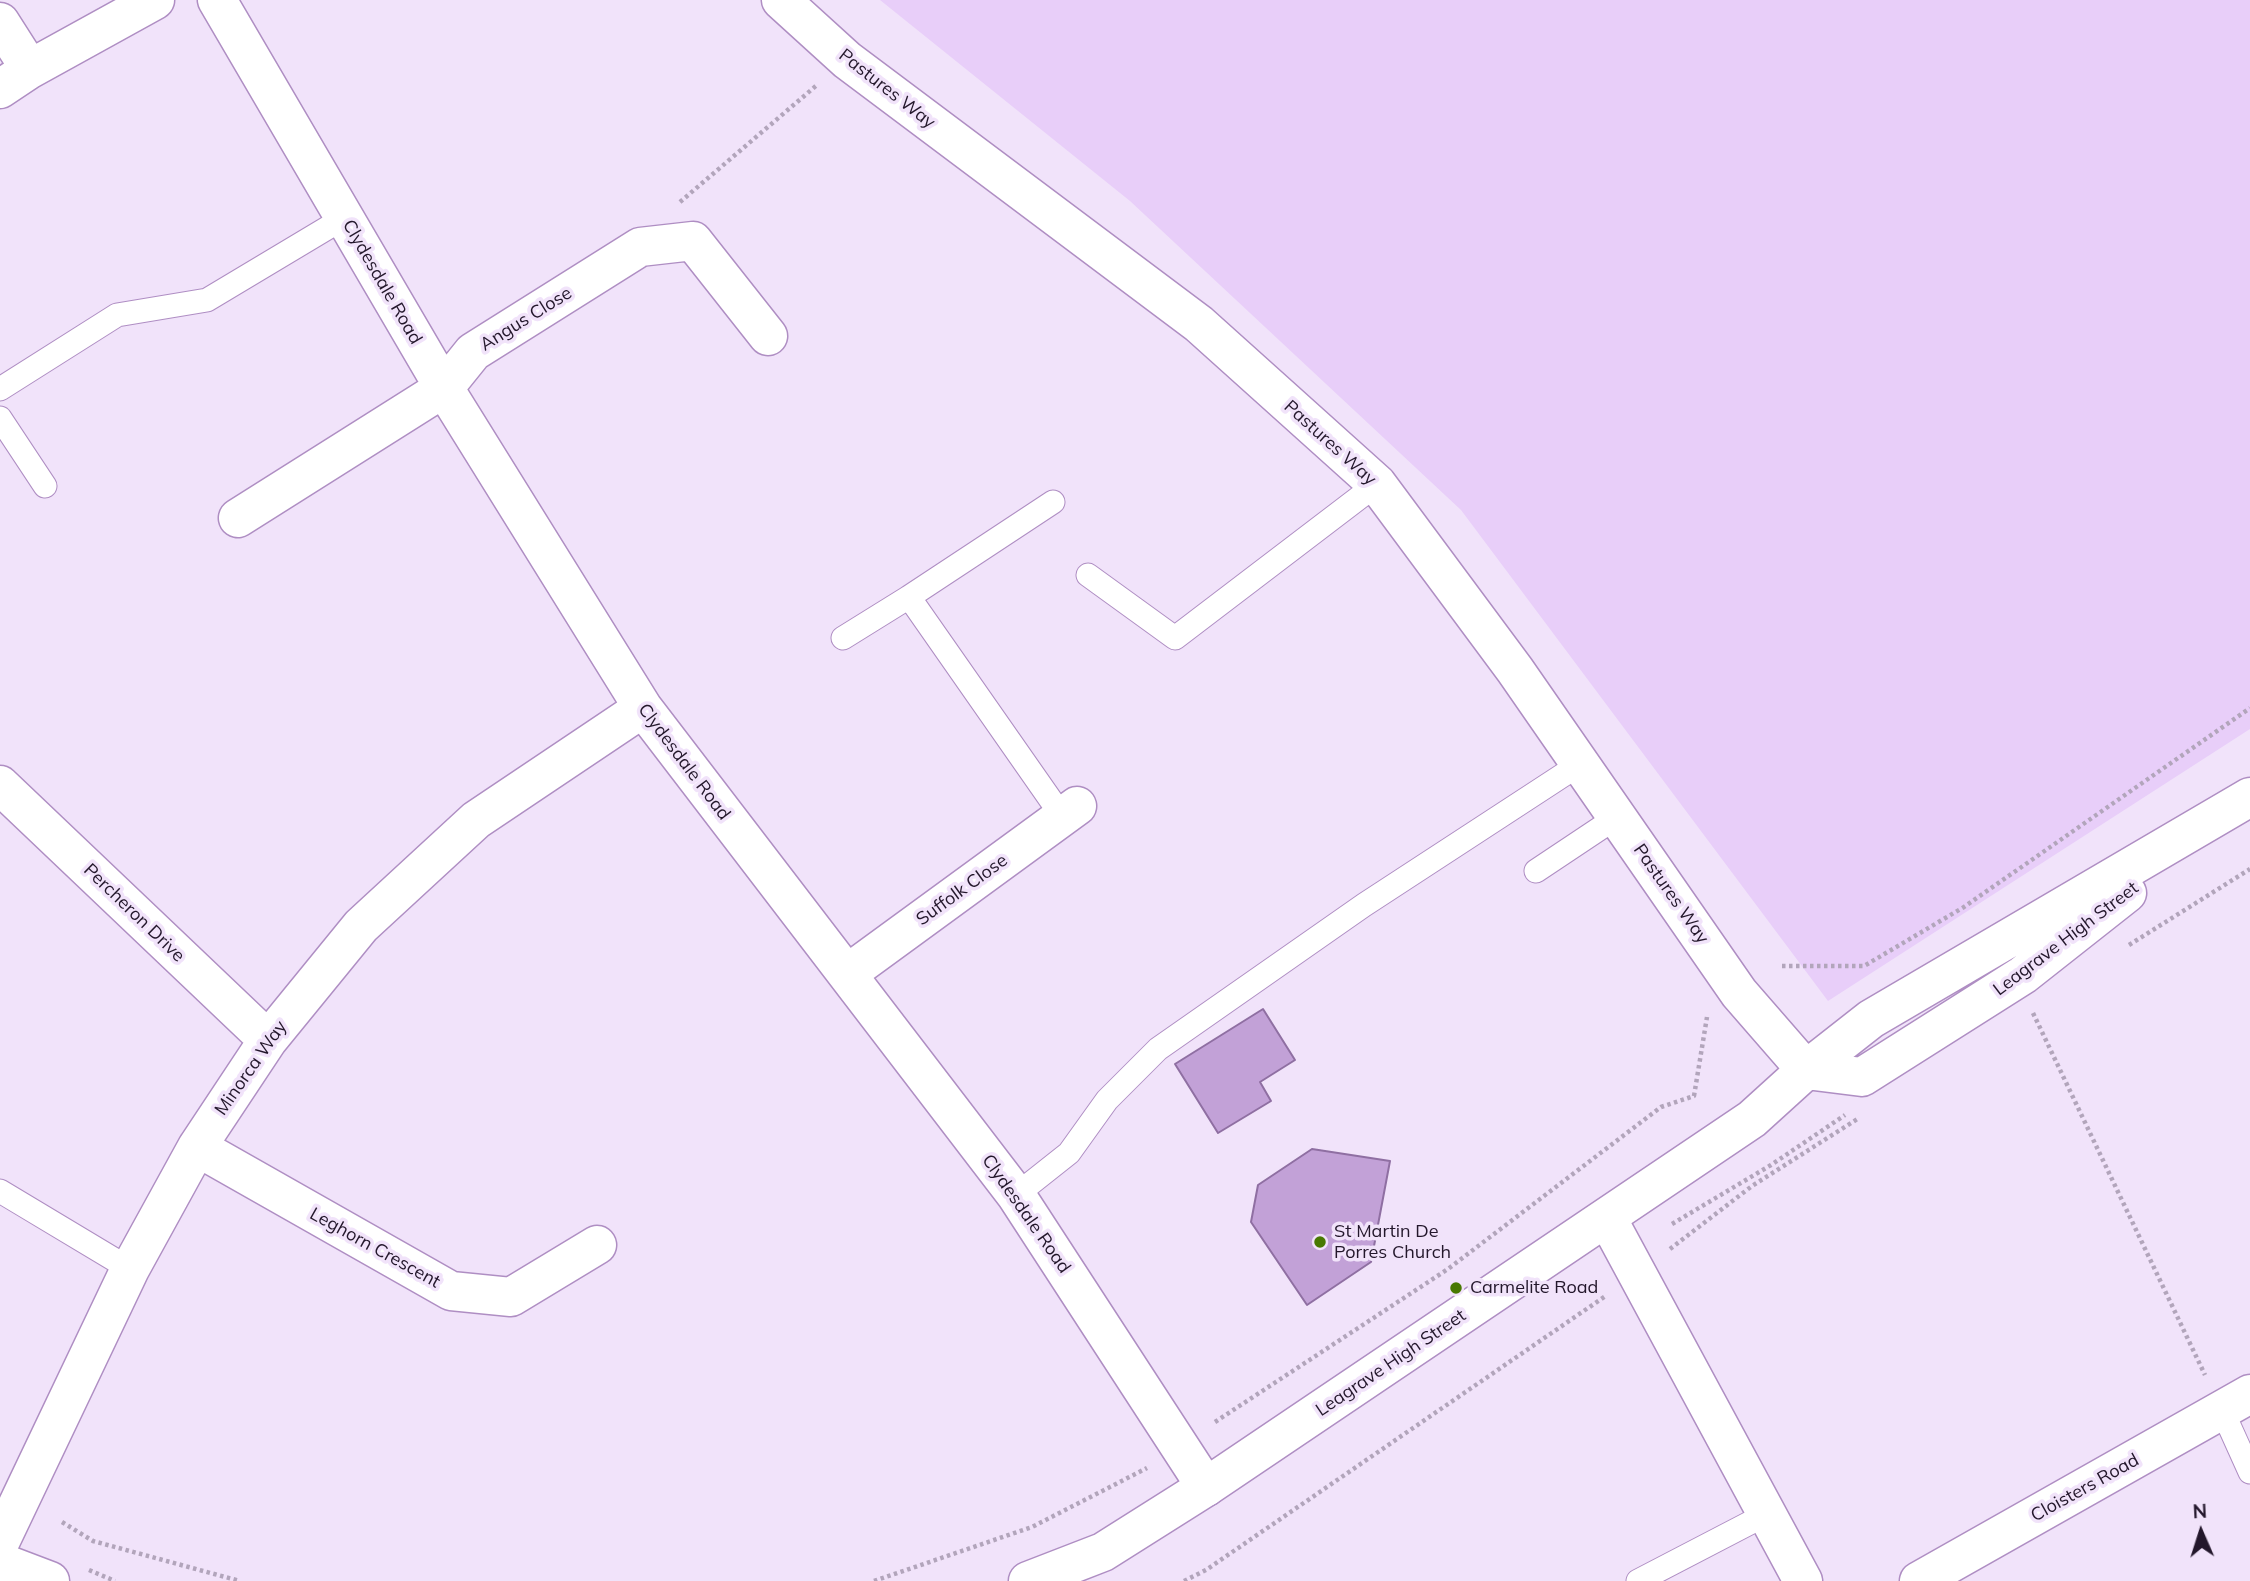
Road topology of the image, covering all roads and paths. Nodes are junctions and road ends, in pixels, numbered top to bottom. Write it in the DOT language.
graph roads {
  1 [pos="155,0"];
  2 [pos="217,0"];
  3 [pos="781,0"];
  4 [pos="0,22"];
  5 [pos="847,60"];
  6 [pos="15,79"];
  7 [pos="344,218"];
  8 [pos="640,247"];
  9 [pos="768,337"];
  10 [pos="444,388"];
  11 [pos="0,389"];
  12 [pos="0,418"];
  13 [pos="1377,484"];
  14 [pos="46,485"];
  15 [pos="1052,502"];
  16 [pos="239,517"];
  17 [pos="1088,575"];
  18 [pos="909,597"];
  19 [pos="843,638"];
  20 [pos="643,708"];
  21 [pos="2250,708"];
  22 [pos="1580,764"];
  23 [pos="0,785"];
  24 [pos="2244,800"];
  25 [pos="1070,811"];
  26 [pos="1617,817"];
  27 [pos="1536,871"];
  28 [pos="1782,966"];
  29 [pos="847,974"];
  30 [pos="2031,1008"];
  31 [pos="1708,1013"];
  32 [pos="268,1040"];
  33 [pos="1806,1070"];
  34 [pos="197,1147"];
  35 [pos="0,1191"];
  36 [pos="1016,1195"];
  37 [pos="1607,1217"];
  38 [pos="597,1245"];
  39 [pos="130,1269"];
  40 [pos="1611,1292"];
  41 [pos="2236,1402"];
  42 [pos="1215,1422"];
  43 [pos="1151,1466"];
  44 [pos="2250,1472"];
  45 [pos="1206,1487"];
  46 [pos="1765,1515"];
  47 [pos="62,1522"];
  48 [pos="0,1542"];
  49 [pos="0,1562"];
  50 [pos="66,1574"];
  51 [pos="115,1581"];
  52 [pos="240,1581"];
  53 [pos="874,1581"];
  54 [pos="1028,1581"];
  55 [pos="1184,1581"];
  56 [pos="1639,1581"];
  57 [pos="1803,1581"];
  58 [pos="1919,1581"];
  1 -- 6 [label="street"];
  2 -- 7 [label="street, Clydesdale Road"];
  3 -- 5 [label="street, Pastures Way"];
  4 -- 6 [label="street"];
  5 -- 8 [label="path"];
  5 -- 13 [label="street, Pastures Way"];
  7 -- 10 [label="street, Clydesdale Road"];
  7 -- 11 [label="lane"];
  8 -- 9 [label="street, Angus Close"];
  8 -- 10 [label="street, Angus Close"];
  10 -- 16 [label="street, Angus Close"];
  10 -- 20 [label="street, Clydesdale Road"];
  12 -- 14 [label="lane"];
  13 -- 17 [label="lane"];
  13 -- 22 [label="street, Pastures Way"];
  15 -- 18 [label="lane"];
  18 -- 19 [label="lane"];
  18 -- 25 [label="lane"];
  20 -- 29 [label="street, Clydesdale Road"];
  20 -- 32 [label="street, Minorca Way"];
  21 -- 28 [label="path"];
  22 -- 26 [label="street, Pastures Way"];
  22 -- 36 [label="lane"];
  23 -- 32 [label="street, Percheron Drive"];
  24 -- 33 [label="street, Leagrave High Street"];
  25 -- 29 [label="street, Suffolk Close"];
  26 -- 27 [label="lane"];
  26 -- 33 [label="street, Pastures Way"];
  29 -- 36 [label="street, Clydesdale Road"];
  30 -- 41 [label="path"];
  31 -- 42 [label="path"];
  32 -- 34 [label="street, Minorca Way"];
  33 -- 37 [label="street, Leagrave High Street"];
  34 -- 38 [label="street, Leghorn Crescent"];
  34 -- 39 [label="street, Minorca Way"];
  35 -- 39 [label="lane"];
  36 -- 45 [label="street, Clydesdale Road"];
  37 -- 45 [label="street, Leagrave High Street"];
  37 -- 46 [label="street"];
  39 -- 48 [label="street, Minorca Way"];
  40 -- 55 [label="path"];
  41 -- 44 [label="lane"];
  41 -- 58 [label="street, Cloisters Road"];
  43 -- 53 [label="path"];
  45 -- 54 [label="street, Leagrave High Street"];
  46 -- 56 [label="lane"];
  46 -- 57 [label="street"];
  47 -- 52 [label="path"];
  49 -- 50 [label="street"];
  50 -- 51 [label="path"];
}
